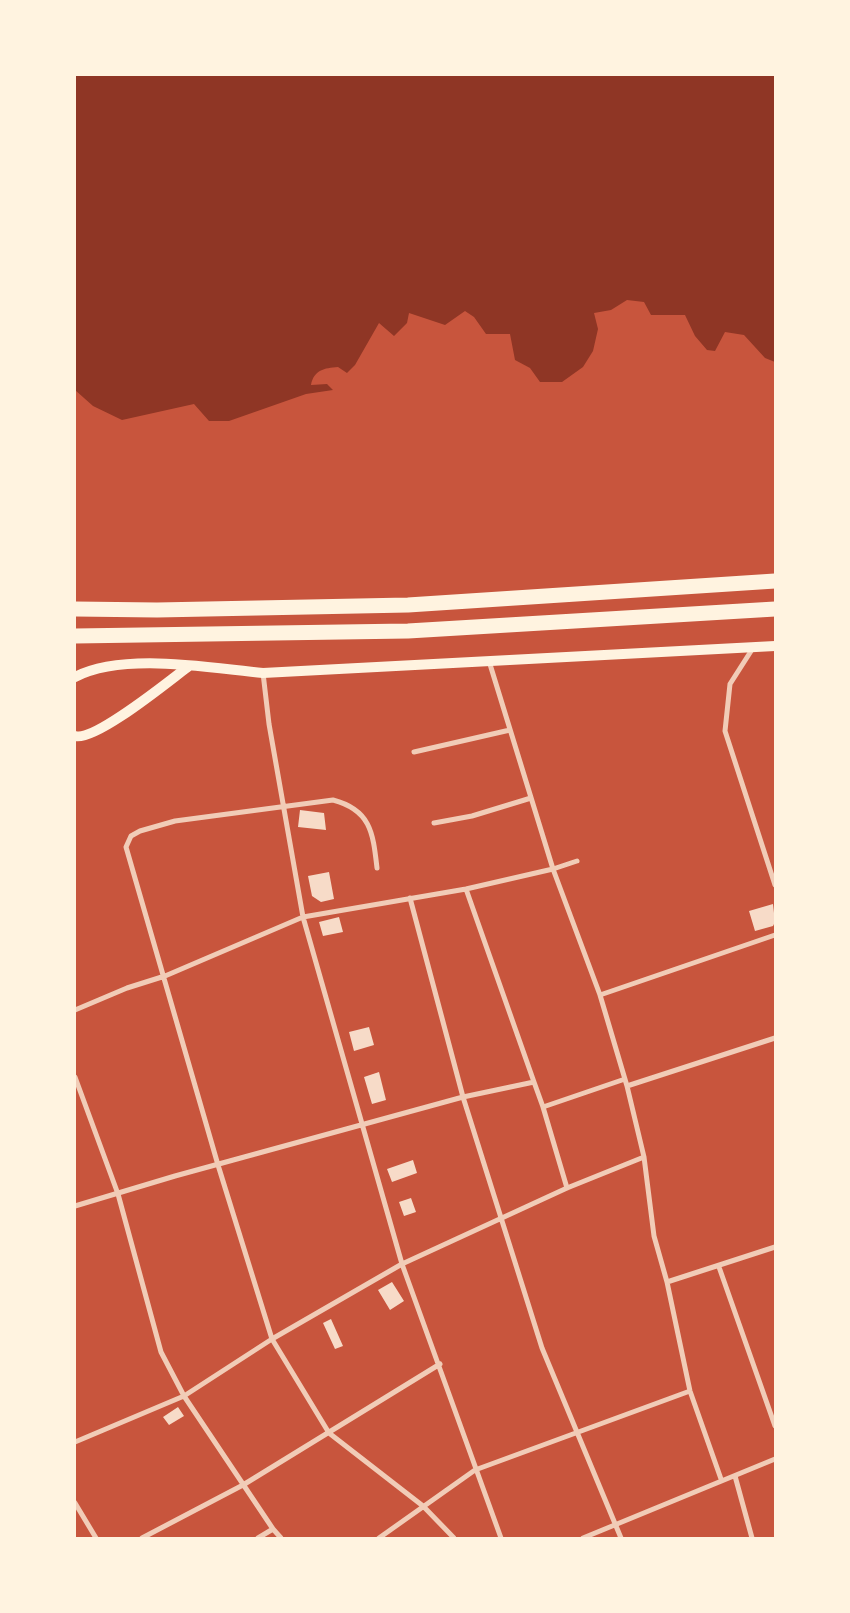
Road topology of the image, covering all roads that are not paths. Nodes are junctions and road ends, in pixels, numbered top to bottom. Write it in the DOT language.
graph roads {
  1 [pos="775,581"];
  2 [pos="75,609"];
  3 [pos="775,609"];
  4 [pos="75,636"];
  5 [pos="775,646"];
  6 [pos="753,648"];
  7 [pos="489,661"];
  8 [pos="189,666"];
  9 [pos="263,673"];
  10 [pos="75,677"];
  11 [pos="510,730"];
  12 [pos="75,736"];
  13 [pos="414,752"];
  14 [pos="531,798"];
  15 [pos="284,808"];
  16 [pos="434,824"];
  17 [pos="775,860"];
  18 [pos="577,861"];
  19 [pos="768,862"];
  20 [pos="377,868"];
  21 [pos="553,869"];
  22 [pos="775,885"];
  23 [pos="466,890"];
  24 [pos="410,898"];
  25 [pos="303,917"];
  26 [pos="775,935"];
  27 [pos="165,976"];
  28 [pos="600,995"];
  29 [pos="75,1010"];
  30 [pos="775,1038"];
  31 [pos="75,1077"];
  32 [pos="625,1079"];
  33 [pos="534,1082"];
  34 [pos="627,1086"];
  35 [pos="463,1097"];
  36 [pos="542,1106"];
  37 [pos="361,1126"];
  38 [pos="644,1157"];
  39 [pos="218,1165"];
  40 [pos="567,1188"];
  41 [pos="118,1194"];
  42 [pos="75,1206"];
  43 [pos="501,1218"];
  44 [pos="775,1247"];
  45 [pos="402,1264"];
  46 [pos="718,1266"];
  47 [pos="667,1282"];
  48 [pos="272,1339"];
  49 [pos="440,1364"];
  50 [pos="690,1391"];
  51 [pos="184,1396"];
  52 [pos="775,1426"];
  53 [pos="578,1432"];
  54 [pos="329,1433"];
  55 [pos="75,1442"];
  56 [pos="775,1459"];
  57 [pos="475,1470"];
  58 [pos="735,1476"];
  59 [pos="721,1479"];
  60 [pos="243,1485"];
  61 [pos="75,1503"];
  62 [pos="423,1506"];
  63 [pos="614,1525"];
  64 [pos="272,1529"];
  65 [pos="96,1538"];
  66 [pos="142,1538"];
  67 [pos="258,1538"];
  68 [pos="281,1538"];
  69 [pos="379,1538"];
  70 [pos="454,1538"];
  71 [pos="501,1538"];
  72 [pos="582,1538"];
  73 [pos="621,1538"];
  74 [pos="752,1538"];
  1 -- 2 [label="highway"];
  3 -- 4 [label="highway"];
  5 -- 6 [label="main road"];
  6 -- 7 [label="main road"];
  6 -- 19 [label="street"];
  7 -- 9 [label="main road"];
  7 -- 11 [label="street"];
  8 -- 9 [label="main road"];
  8 -- 10 [label="main road"];
  8 -- 12 [label="main road"];
  9 -- 15 [label="street"];
  11 -- 13 [label="street"];
  11 -- 14 [label="street"];
  14 -- 16 [label="street"];
  14 -- 21 [label="street"];
  15 -- 20 [label="street"];
  15 -- 25 [label="street"];
  15 -- 27 [label="street"];
  17 -- 19 [label="street"];
  18 -- 21 [label="street"];
  19 -- 22 [label="street"];
  21 -- 23 [label="street"];
  21 -- 28 [label="street"];
  23 -- 24 [label="street"];
  23 -- 33 [label="street"];
  24 -- 25 [label="street"];
  24 -- 35 [label="street"];
  25 -- 27 [label="street"];
  25 -- 37 [label="street"];
  26 -- 28 [label="street"];
  27 -- 29 [label="street"];
  27 -- 39 [label="street"];
  28 -- 32 [label="street"];
  30 -- 34 [label="street"];
  31 -- 41 [label="street"];
  32 -- 34 [label="street"];
  32 -- 36 [label="street"];
  33 -- 35 [label="street"];
  33 -- 36 [label="street"];
  34 -- 38 [label="street"];
  35 -- 37 [label="street"];
  35 -- 43 [label="street"];
  36 -- 40 [label="street"];
  37 -- 39 [label="street"];
  37 -- 45 [label="street"];
  38 -- 40 [label="street"];
  38 -- 47 [label="street"];
  39 -- 41 [label="street"];
  39 -- 48 [label="street"];
  40 -- 43 [label="street"];
  41 -- 42 [label="street"];
  41 -- 51 [label="street"];
  43 -- 45 [label="street"];
  43 -- 53 [label="street"];
  44 -- 46 [label="street"];
  45 -- 48 [label="street"];
  45 -- 49 [label="street"];
  46 -- 47 [label="street"];
  46 -- 52 [label="street"];
  47 -- 50 [label="street"];
  48 -- 51 [label="street"];
  48 -- 54 [label="street"];
  49 -- 54 [label="street"];
  49 -- 57 [label="street"];
  50 -- 53 [label="street"];
  50 -- 59 [label="street"];
  51 -- 55 [label="street"];
  51 -- 60 [label="street"];
  53 -- 57 [label="street"];
  53 -- 63 [label="street"];
  54 -- 60 [label="street"];
  54 -- 62 [label="street"];
  56 -- 58 [label="street"];
  57 -- 62 [label="street"];
  57 -- 71 [label="street"];
  58 -- 59 [label="street"];
  58 -- 74 [label="street"];
  59 -- 63 [label="street"];
  60 -- 64 [label="street"];
  60 -- 66 [label="street"];
  61 -- 65 [label="street"];
  62 -- 69 [label="street"];
  62 -- 70 [label="street"];
  63 -- 72 [label="street"];
  63 -- 73 [label="street"];
  64 -- 67 [label="street"];
  64 -- 68 [label="street"];
}
